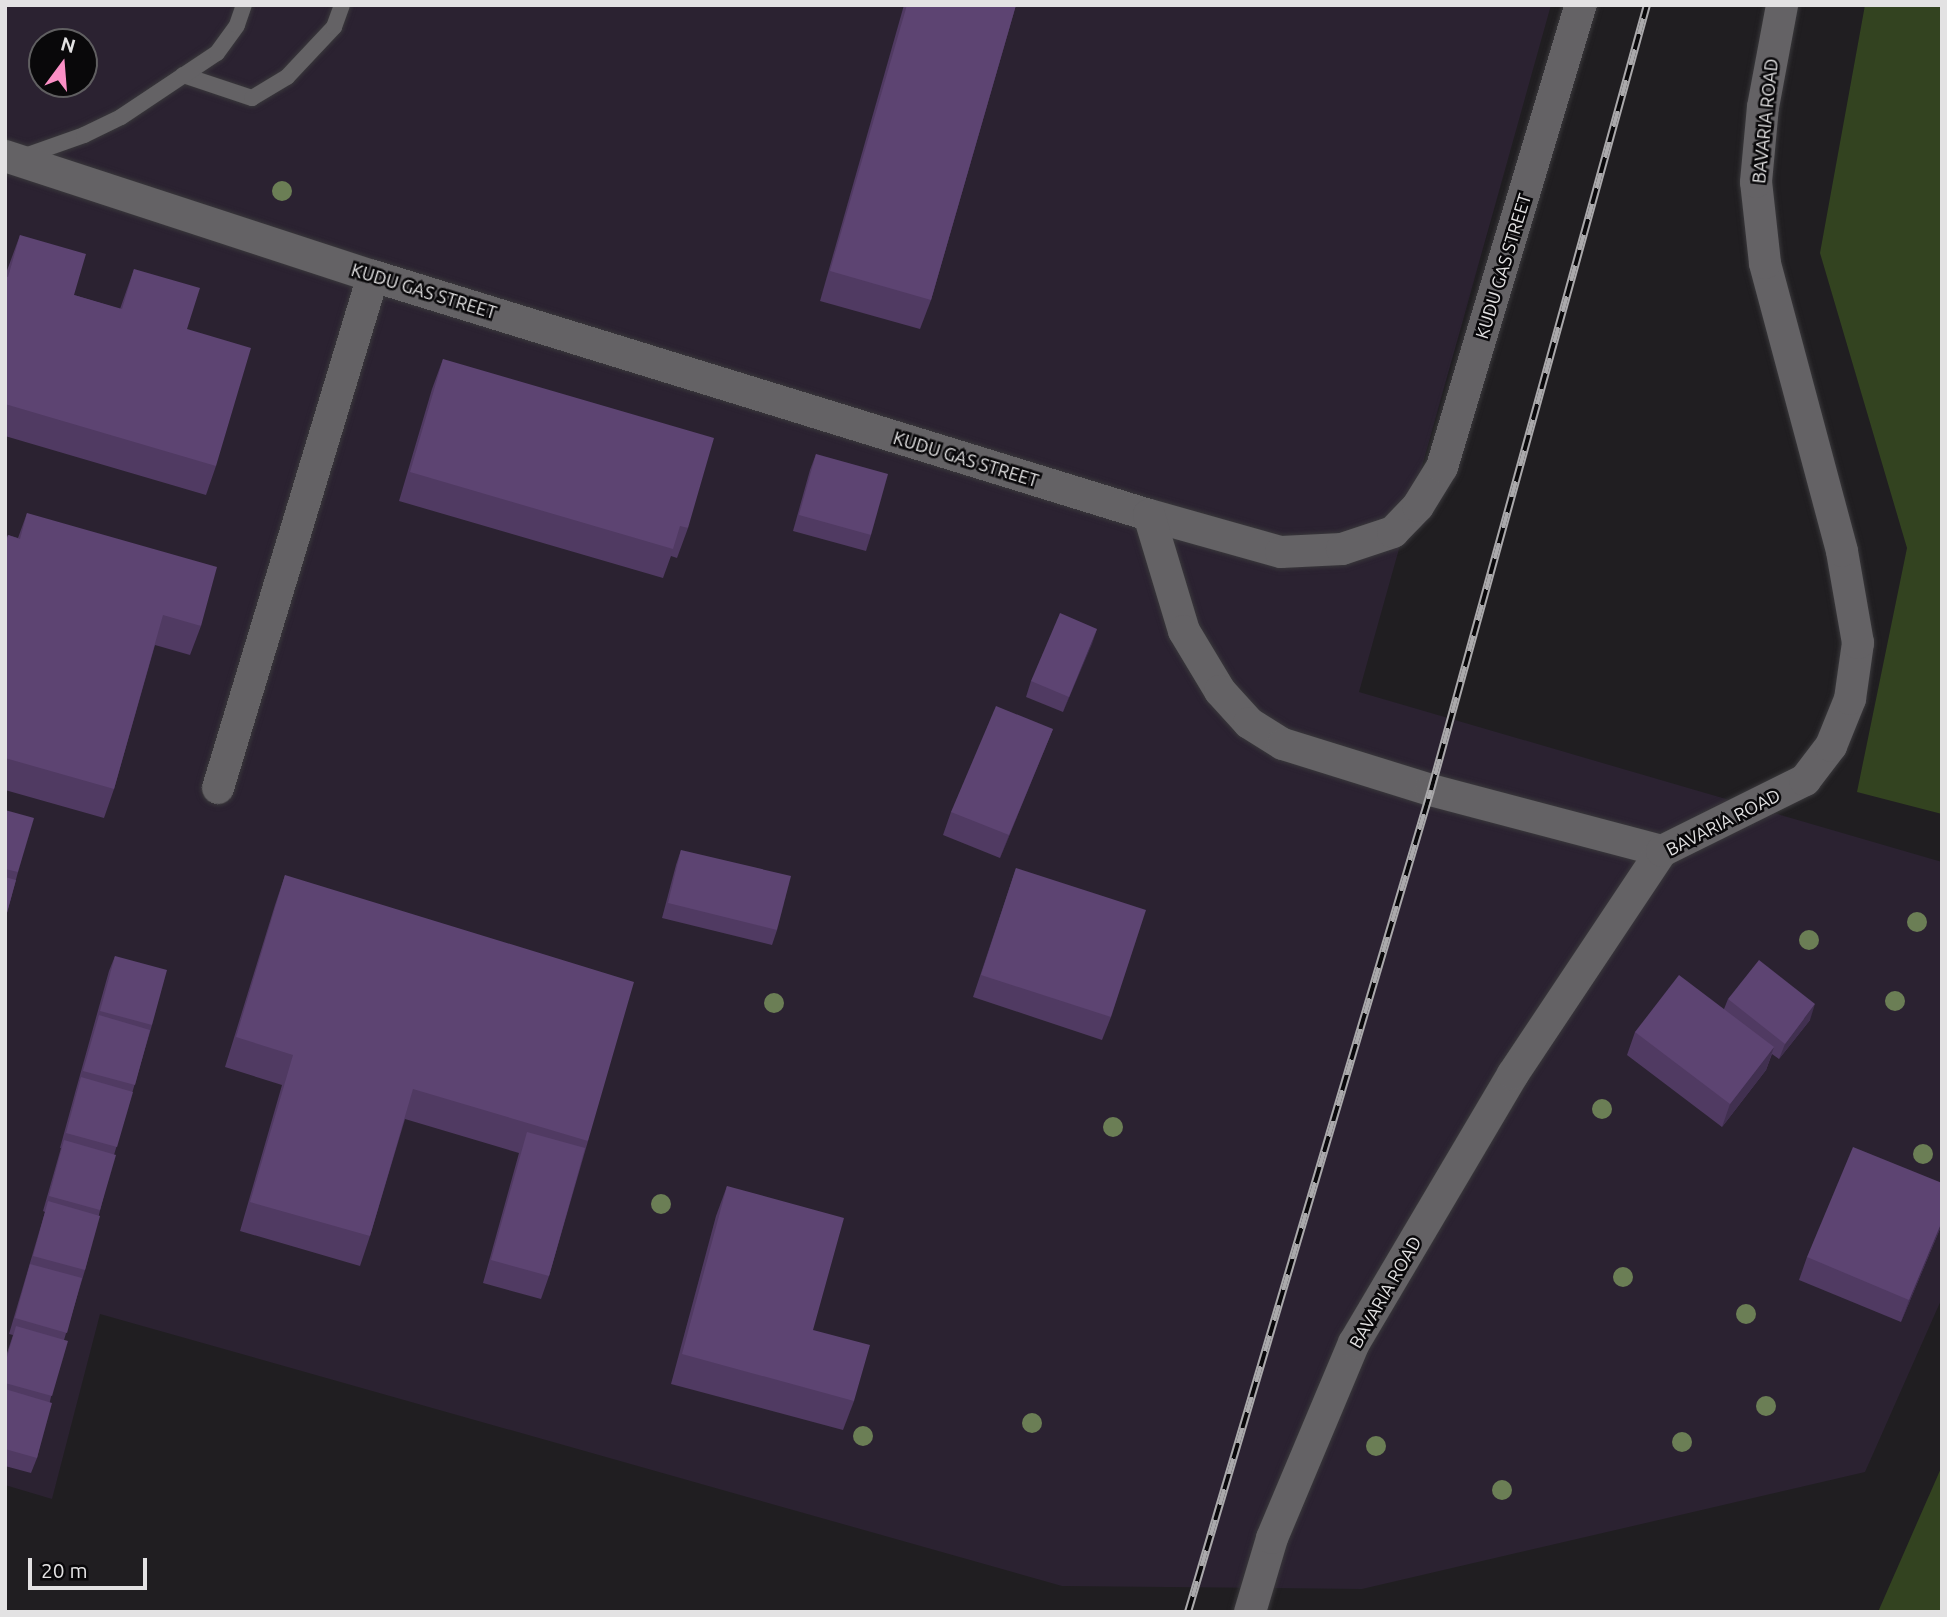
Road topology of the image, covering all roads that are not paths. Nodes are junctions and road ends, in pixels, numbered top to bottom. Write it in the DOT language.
graph roads {
  1 [pos="244,5"];
  2 [pos="342,5"];
  3 [pos="1581,5"];
  4 [pos="1782,5"];
  5 [pos="183,75"];
  6 [pos="11,158"];
  7 [pos="373,276"];
  8 [pos="1149,515"];
  9 [pos="219,788"];
  10 [pos="1662,850"];
  11 [pos="1250,1612"];
  1 -- 5 [label="lane"];
  2 -- 5 [label="lane"];
  3 -- 8 [label="street, KUDU GAS STREET"];
  4 -- 10 [label="street, BAVARIA ROAD"];
  5 -- 6 [label="lane"];
  6 -- 7 [label="street, KUDU GAS STREET"];
  7 -- 8 [label="street, KUDU GAS STREET"];
  7 -- 9 [label="street"];
  8 -- 10 [label="street"];
  10 -- 11 [label="street, BAVARIA ROAD"];
}
